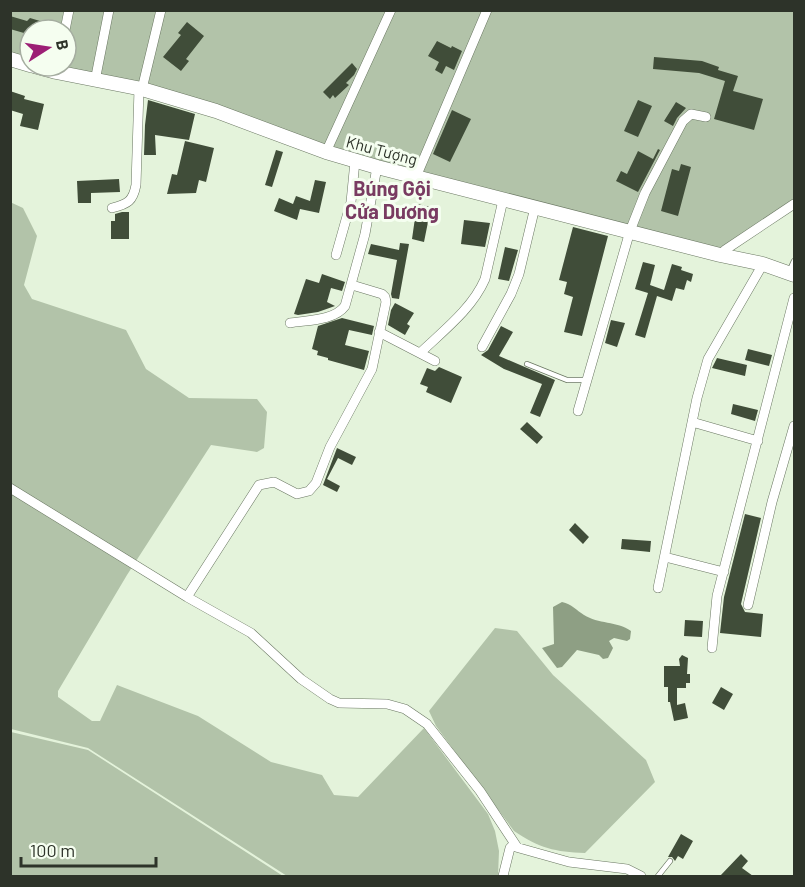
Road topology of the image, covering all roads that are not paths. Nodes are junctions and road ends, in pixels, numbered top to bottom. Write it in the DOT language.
graph roads {
  1 [pos="109,10"];
  2 [pos="161,10"];
  3 [pos="391,10"];
  4 [pos="487,10"];
  5 [pos="78,76"];
  6 [pos="95,81"];
  7 [pos="140,89"];
  8 [pos="705,117"];
  9 [pos="326,153"];
  10 [pos="355,161"];
  11 [pos="377,167"];
  12 [pos="416,177"];
  13 [pos="503,200"];
  14 [pos="795,204"];
  15 [pos="535,207"];
  16 [pos="112,208"];
  17 [pos="630,231"];
  18 [pos="336,255"];
  19 [pos="720,255"];
  20 [pos="795,261"];
  21 [pos="763,264"];
  22 [pos="791,274"];
  23 [pos="352,285"];
  24 [pos="795,298"];
  25 [pos="290,323"];
  26 [pos="379,332"];
  27 [pos="482,347"];
  28 [pos="420,353"];
  29 [pos="435,361"];
  30 [pos="527,364"];
  31 [pos="586,380"];
  32 [pos="578,411"];
  33 [pos="692,422"];
  34 [pos="795,426"];
  35 [pos="758,441"];
  36 [pos="10,488"];
  37 [pos="665,557"];
  38 [pos="724,572"];
  39 [pos="658,588"];
  40 [pos="187,597"];
  41 [pos="748,606"];
  42 [pos="712,648"];
  43 [pos="517,847"];
  44 [pos="670,861"];
  45 [pos="503,876"];
  46 [pos="641,876"];
  47 [pos="658,876"];
  1 -- 6 [label="street"];
  2 -- 7 [label="street"];
  3 -- 9 [label="street"];
  4 -- 12 [label="street"];
  5 -- 6 [label="street, Khu Tượng"];
  6 -- 7 [label="street, Khu Tượng"];
  7 -- 9 [label="street, Khu Tượng"];
  7 -- 16 [label="street"];
  8 -- 17 [label="street"];
  9 -- 10 [label="street, Khu Tượng"];
  10 -- 11 [label="street, Khu Tượng"];
  10 -- 18 [label="street"];
  11 -- 12 [label="street, Khu Tượng"];
  11 -- 23 [label="street"];
  12 -- 13 [label="street, Khu Tượng"];
  13 -- 15 [label="street, Khu Tượng"];
  13 -- 28 [label="street"];
  14 -- 19 [label="street"];
  15 -- 17 [label="street, Khu Tượng"];
  15 -- 27 [label="street"];
  17 -- 19 [label="street, Khu Tượng"];
  17 -- 31 [label="street"];
  19 -- 21 [label="street, Khu Tượng"];
  20 -- 22 [label="lane"];
  21 -- 22 [label="street, Khu Tượng"];
  21 -- 33 [label="street"];
  23 -- 25 [label="street"];
  23 -- 26 [label="street"];
  24 -- 35 [label="street"];
  26 -- 28 [label="street"];
  26 -- 40 [label="street"];
  28 -- 29 [label="street"];
  30 -- 31 [label="lane"];
  31 -- 32 [label="street"];
  33 -- 35 [label="street"];
  33 -- 37 [label="street"];
  34 -- 41 [label="street"];
  35 -- 38 [label="street"];
  36 -- 40 [label="street"];
  37 -- 38 [label="street"];
  37 -- 39 [label="street"];
  38 -- 42 [label="street"];
  40 -- 43 [label="street"];
  43 -- 45 [label="street"];
  43 -- 46 [label="street"];
  44 -- 47 [label="lane"];
}
